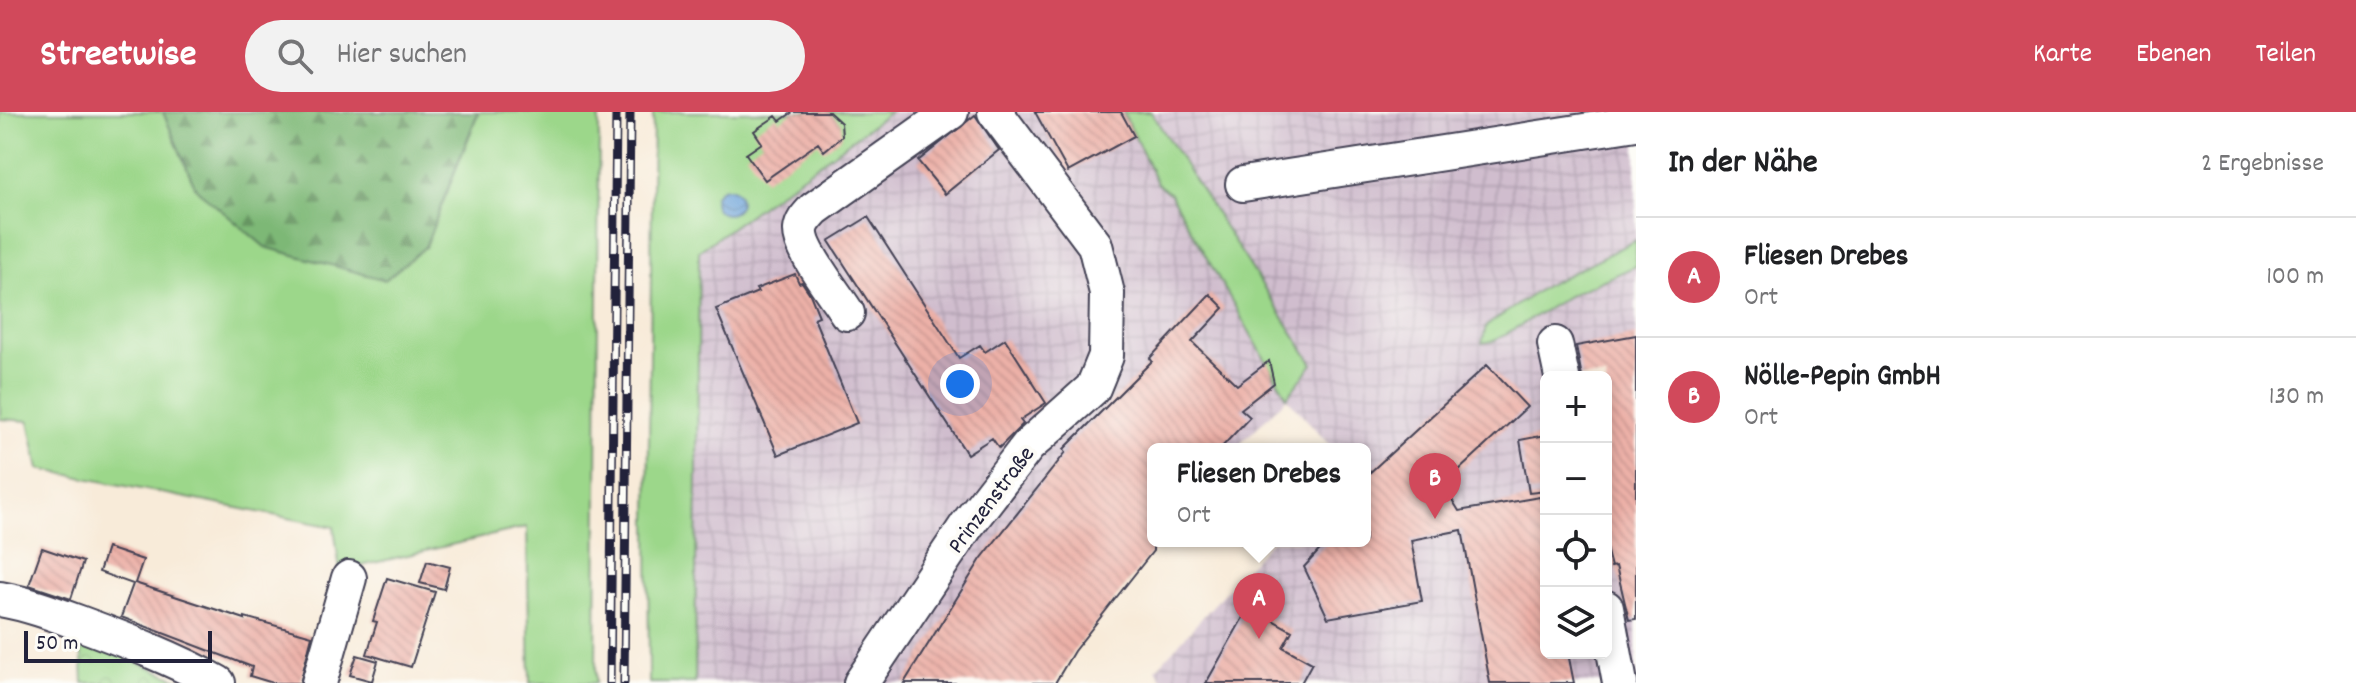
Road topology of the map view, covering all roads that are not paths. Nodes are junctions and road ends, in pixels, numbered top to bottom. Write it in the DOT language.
graph roads {
  1 [pos="951,112"];
  2 [pos="995,112"];
  3 [pos="1636,123"];
  4 [pos="1243,184"];
  5 [pos="847,313"];
  6 [pos="1555,344"];
  7 [pos="1561,371"];
  8 [pos="349,578"];
  9 [pos="0,599"];
  10 [pos="1612,630"];
  11 [pos="1625,679"];
  12 [pos="218,683"];
  13 [pos="319,683"];
  14 [pos="861,683"];
  1 -- 5 [label="street"];
  2 -- 14 [label="street, Prinzenstraße"];
  3 -- 4 [label="street"];
  6 -- 7 [label="street"];
  8 -- 13 [label="street"];
  9 -- 12 [label="street"];
  10 -- 11 [label="street"];
}
